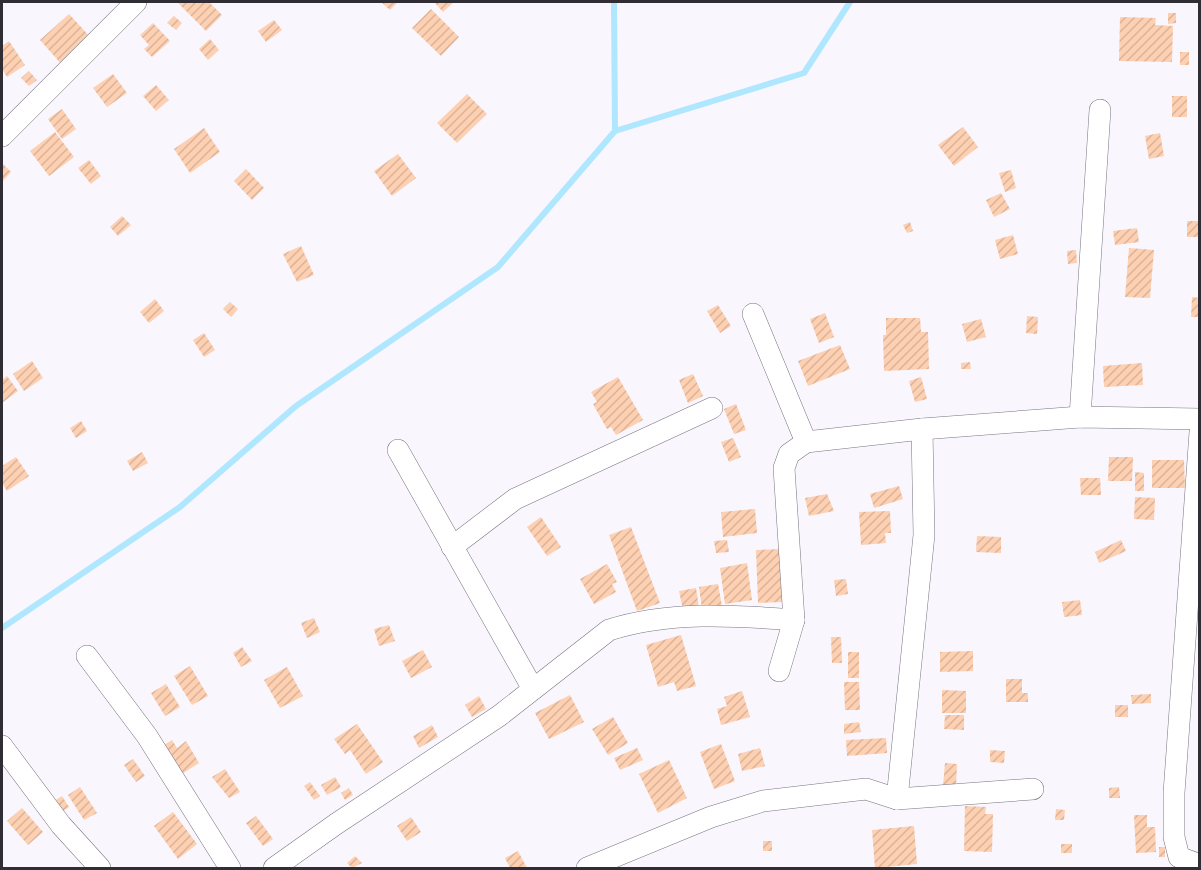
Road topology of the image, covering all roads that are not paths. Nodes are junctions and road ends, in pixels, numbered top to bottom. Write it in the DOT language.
graph roads {
  1 [pos="136,2"];
  2 [pos="1100,110"];
  3 [pos="2,136"];
  4 [pos="753,314"];
  5 [pos="712,408"];
  6 [pos="1080,417"];
  7 [pos="1200,419"];
  8 [pos="922,429"];
  9 [pos="1200,432"];
  10 [pos="806,442"];
  11 [pos="398,450"];
  12 [pos="453,547"];
  13 [pos="794,620"];
  14 [pos="87,656"];
  15 [pos="779,671"];
  16 [pos="533,690"];
  17 [pos="2,746"];
  18 [pos="1033,789"];
  19 [pos="897,799"];
  20 [pos="1200,865"];
  21 [pos="100,868"];
  22 [pos="230,868"];
  23 [pos="274,868"];
  24 [pos="587,868"];
  1 -- 3 [label="street"];
  2 -- 6 [label="street"];
  4 -- 10 [label="street"];
  5 -- 12 [label="street"];
  6 -- 7 [label="street"];
  6 -- 8 [label="street"];
  8 -- 10 [label="street"];
  8 -- 19 [label="street"];
  9 -- 20 [label="street"];
  10 -- 13 [label="street"];
  11 -- 12 [label="street"];
  12 -- 16 [label="street"];
  13 -- 15 [label="street"];
  13 -- 16 [label="street"];
  14 -- 22 [label="street"];
  16 -- 23 [label="street"];
  17 -- 21 [label="street"];
  18 -- 19 [label="street"];
  19 -- 24 [label="street"];
}
